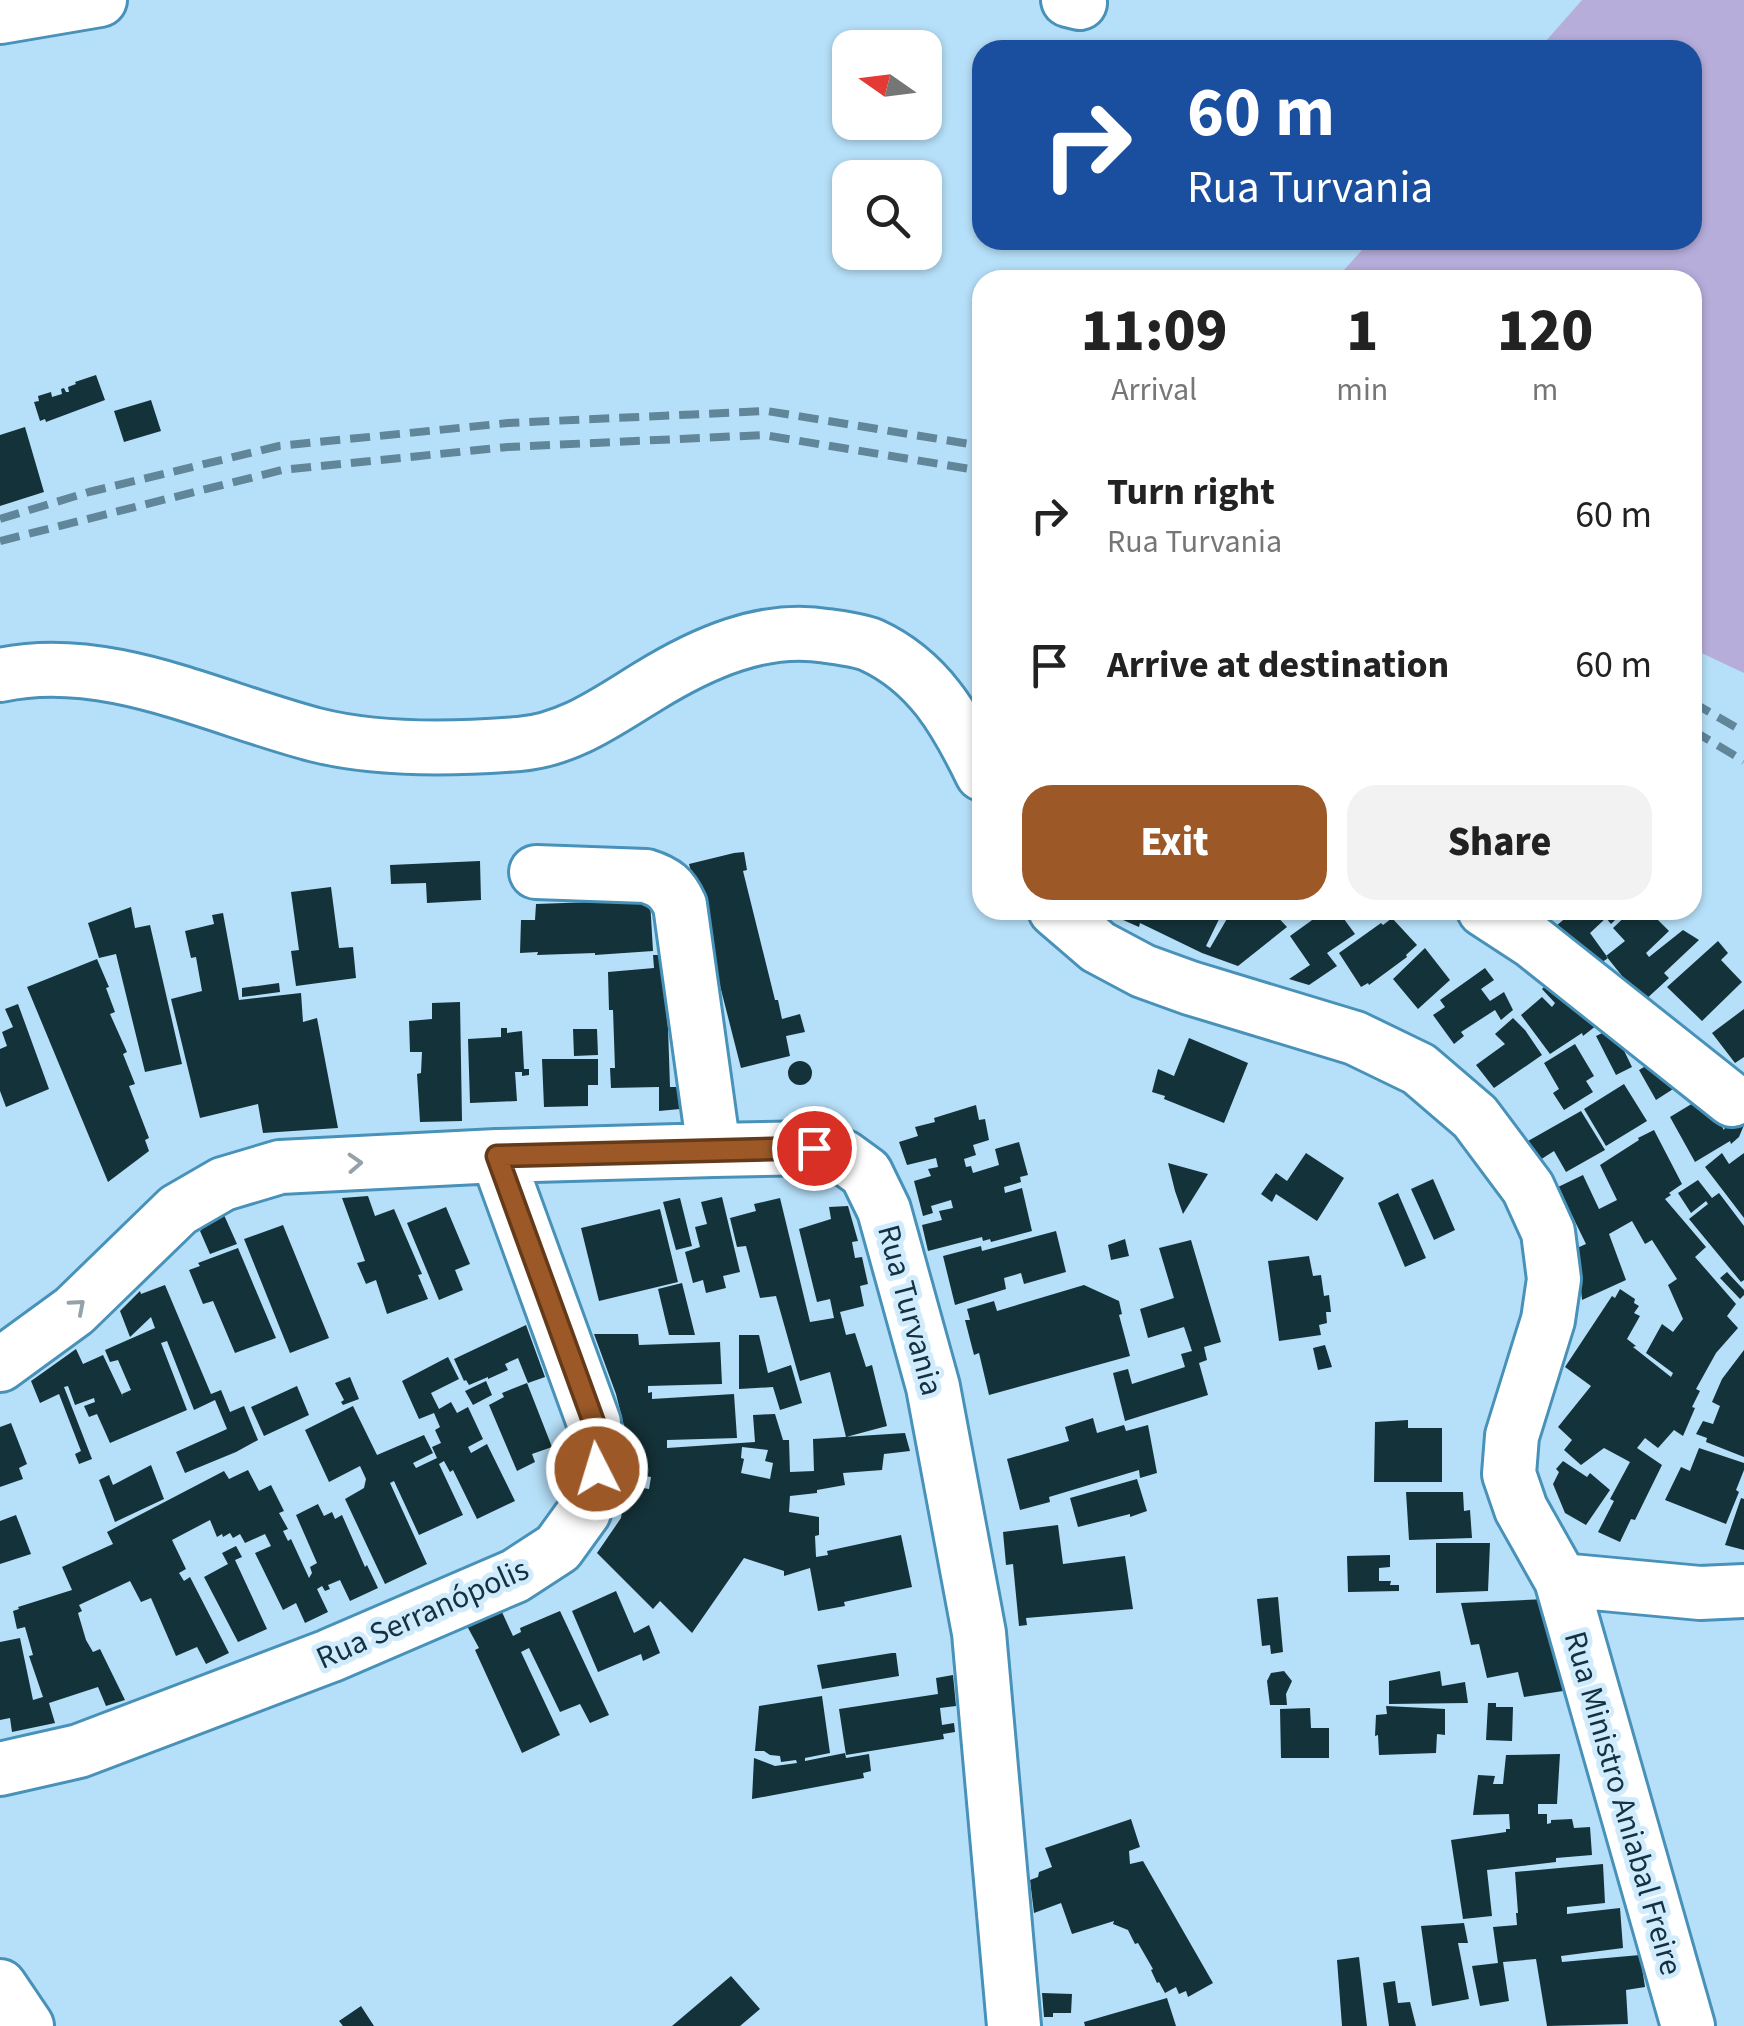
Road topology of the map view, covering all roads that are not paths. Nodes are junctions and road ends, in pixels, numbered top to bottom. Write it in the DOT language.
graph roads {
  1 [pos="100,0"];
  2 [pos="6,10"];
  3 [pos="0,675"];
  4 [pos="972,757"];
  5 [pos="536,872"];
  6 [pos="1067,920"];
  7 [pos="1499,920"];
  8 [pos="1732,1100"];
  9 [pos="714,1150"];
  10 [pos="497,1156"];
  11 [pos="0,1365"];
  12 [pos="1561,1580"];
  13 [pos="1744,1591"];
  14 [pos="0,1770"];
  15 [pos="0,1986"];
  16 [pos="27,2026"];
  17 [pos="1014,2026"];
  18 [pos="1688,2026"];
  1 -- 2 [label="street"];
  3 -- 4 [label="street"];
  5 -- 9 [label="street"];
  6 -- 12 [label="street, Rua Ministro Aniabal Freire"];
  7 -- 8 [label="street"];
  9 -- 10 [label="street, Rua Turvania"];
  9 -- 17 [label="street, Rua Turvania"];
  11 -- 10 [label="street, Rua Turvania, one-way"];
  10 -- 14 [label="street, Rua Serranópolis"];
  12 -- 13 [label="street"];
  12 -- 18 [label="street, Rua Ministro Aniabal Freire"];
  15 -- 16 [label="street"];
}
